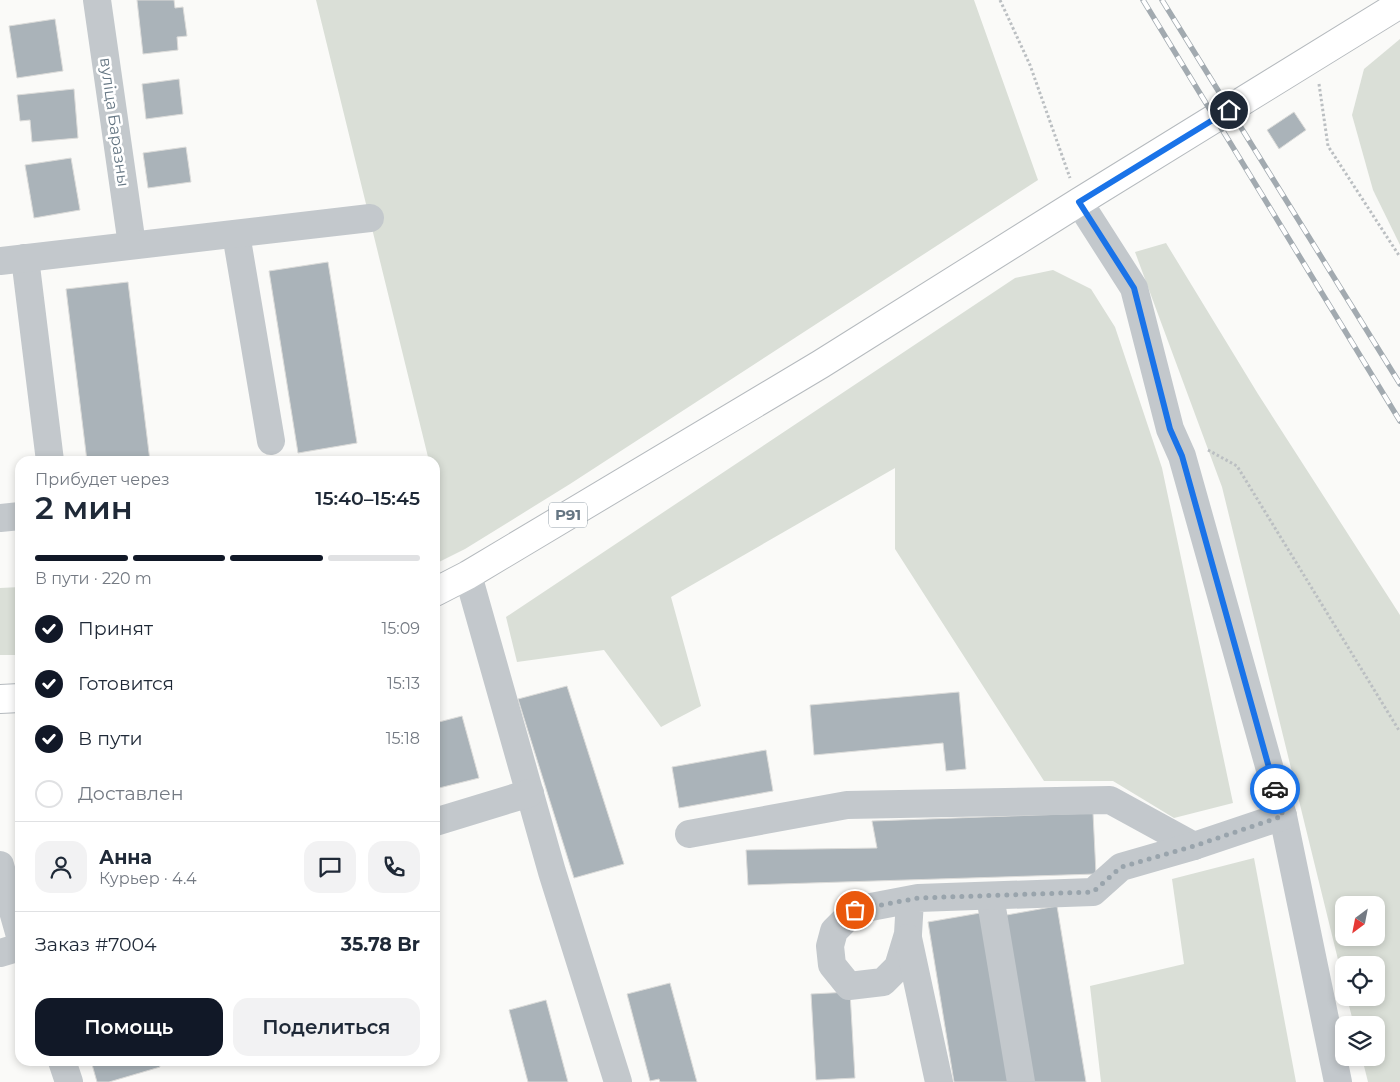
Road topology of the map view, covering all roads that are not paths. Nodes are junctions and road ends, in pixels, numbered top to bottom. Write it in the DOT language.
graph roads {
  1 [pos="97,0"];
  2 [pos="1400,4"];
  3 [pos="1079,202"];
  4 [pos="370,218"];
  5 [pos="236,234"];
  6 [pos="132,245"];
  7 [pos="12,260"];
  8 [pos="271,440"];
  9 [pos="49,456"];
  10 [pos="15,516"];
  11 [pos="0,518"];
  12 [pos="468,575"];
  13 [pos="440,589"];
  14 [pos="15,698"];
  15 [pos="0,699"];
  16 [pos="530,793"];
  17 [pos="1283,816"];
  18 [pos="440,820"];
  19 [pos="689,834"];
  20 [pos="1194,846"];
  21 [pos="0,865"];
  22 [pos="990,896"];
  23 [pos="910,900"];
  24 [pos="15,918"];
  25 [pos="908,934"];
  26 [pos="15,948"];
  27 [pos="0,953"];
  28 [pos="64,1066"];
  29 [pos="69,1082"];
  30 [pos="618,1082"];
  31 [pos="939,1082"];
  32 [pos="1021,1082"];
  33 [pos="1338,1082"];
  1 -- 6 [label="street, вуліца Баразны"];
  2 -- 3 [label="main road, Р91"];
  3 -- 12 [label="main road, Р91"];
  3 -- 17 [label="street"];
  4 -- 5 [label="street"];
  5 -- 6 [label="street"];
  5 -- 8 [label="street"];
  6 -- 7 [label="street"];
  7 -- 9 [label="street"];
  10 -- 11 [label="street"];
  12 -- 13 [label="main road, Р91"];
  12 -- 16 [label="street"];
  14 -- 15 [label="main road"];
  16 -- 18 [label="street"];
  16 -- 30 [label="street"];
  17 -- 20 [label="street"];
  17 -- 33 [label="street"];
  19 -- 20 [label="street"];
  20 -- 22 [label="street"];
  21 -- 24 [label="street"];
  22 -- 23 [label="street"];
  22 -- 32 [label="street"];
  23 -- 25 [label="street"];
  23 -- 25 [label="street"];
  25 -- 31 [label="street"];
  26 -- 27 [label="street"];
  28 -- 29 [label="street"];
}
